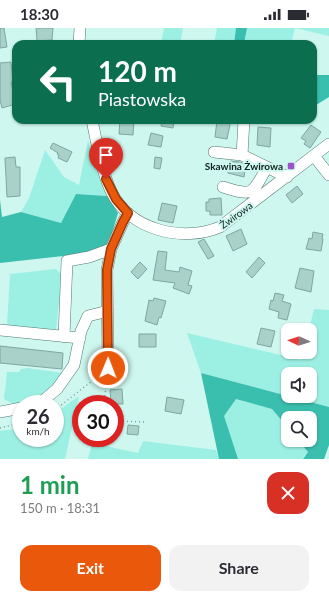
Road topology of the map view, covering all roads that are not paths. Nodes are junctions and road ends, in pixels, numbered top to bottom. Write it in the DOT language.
graph roads {
  1 [pos="80,28"];
  2 [pos="79,40"];
  3 [pos="93,124"];
  4 [pos="244,124"];
  5 [pos="329,144"];
  6 [pos="214,152"];
  7 [pos="242,155"];
  8 [pos="314,156"];
  9 [pos="267,167"];
  10 [pos="329,175"];
  11 [pos="287,177"];
  12 [pos="223,187"];
  13 [pos="128,213"];
  14 [pos="111,249"];
  15 [pos="108,311"];
  16 [pos="0,330"];
  17 [pos="64,337"];
  18 [pos="80,338"];
  19 [pos="108,368"];
  20 [pos="49,395"];
  21 [pos="12,410"];
  22 [pos="0,412"];
  1 -- 2 [label="street"];
  3 -- 13 [label="street"];
  4 -- 7 [label="street"];
  5 -- 8 [label="street, Żwirowa"];
  6 -- 7 [label="street"];
  7 -- 9 [label="street"];
  8 -- 10 [label="street"];
  8 -- 11 [label="street, Żwirowa"];
  9 -- 11 [label="street"];
  9 -- 12 [label="street"];
  11 -- 13 [label="street, Żwirowa"];
  13 -- 14 [label="street"];
  14 -- 15 [label="street"];
  14 -- 17 [label="street"];
  15 -- 18 [label="street"];
  15 -- 19 [label="street"];
  16 -- 17 [label="street"];
  17 -- 18 [label="street"];
  18 -- 20 [label="street"];
  21 -- 22 [label="street"];
}
